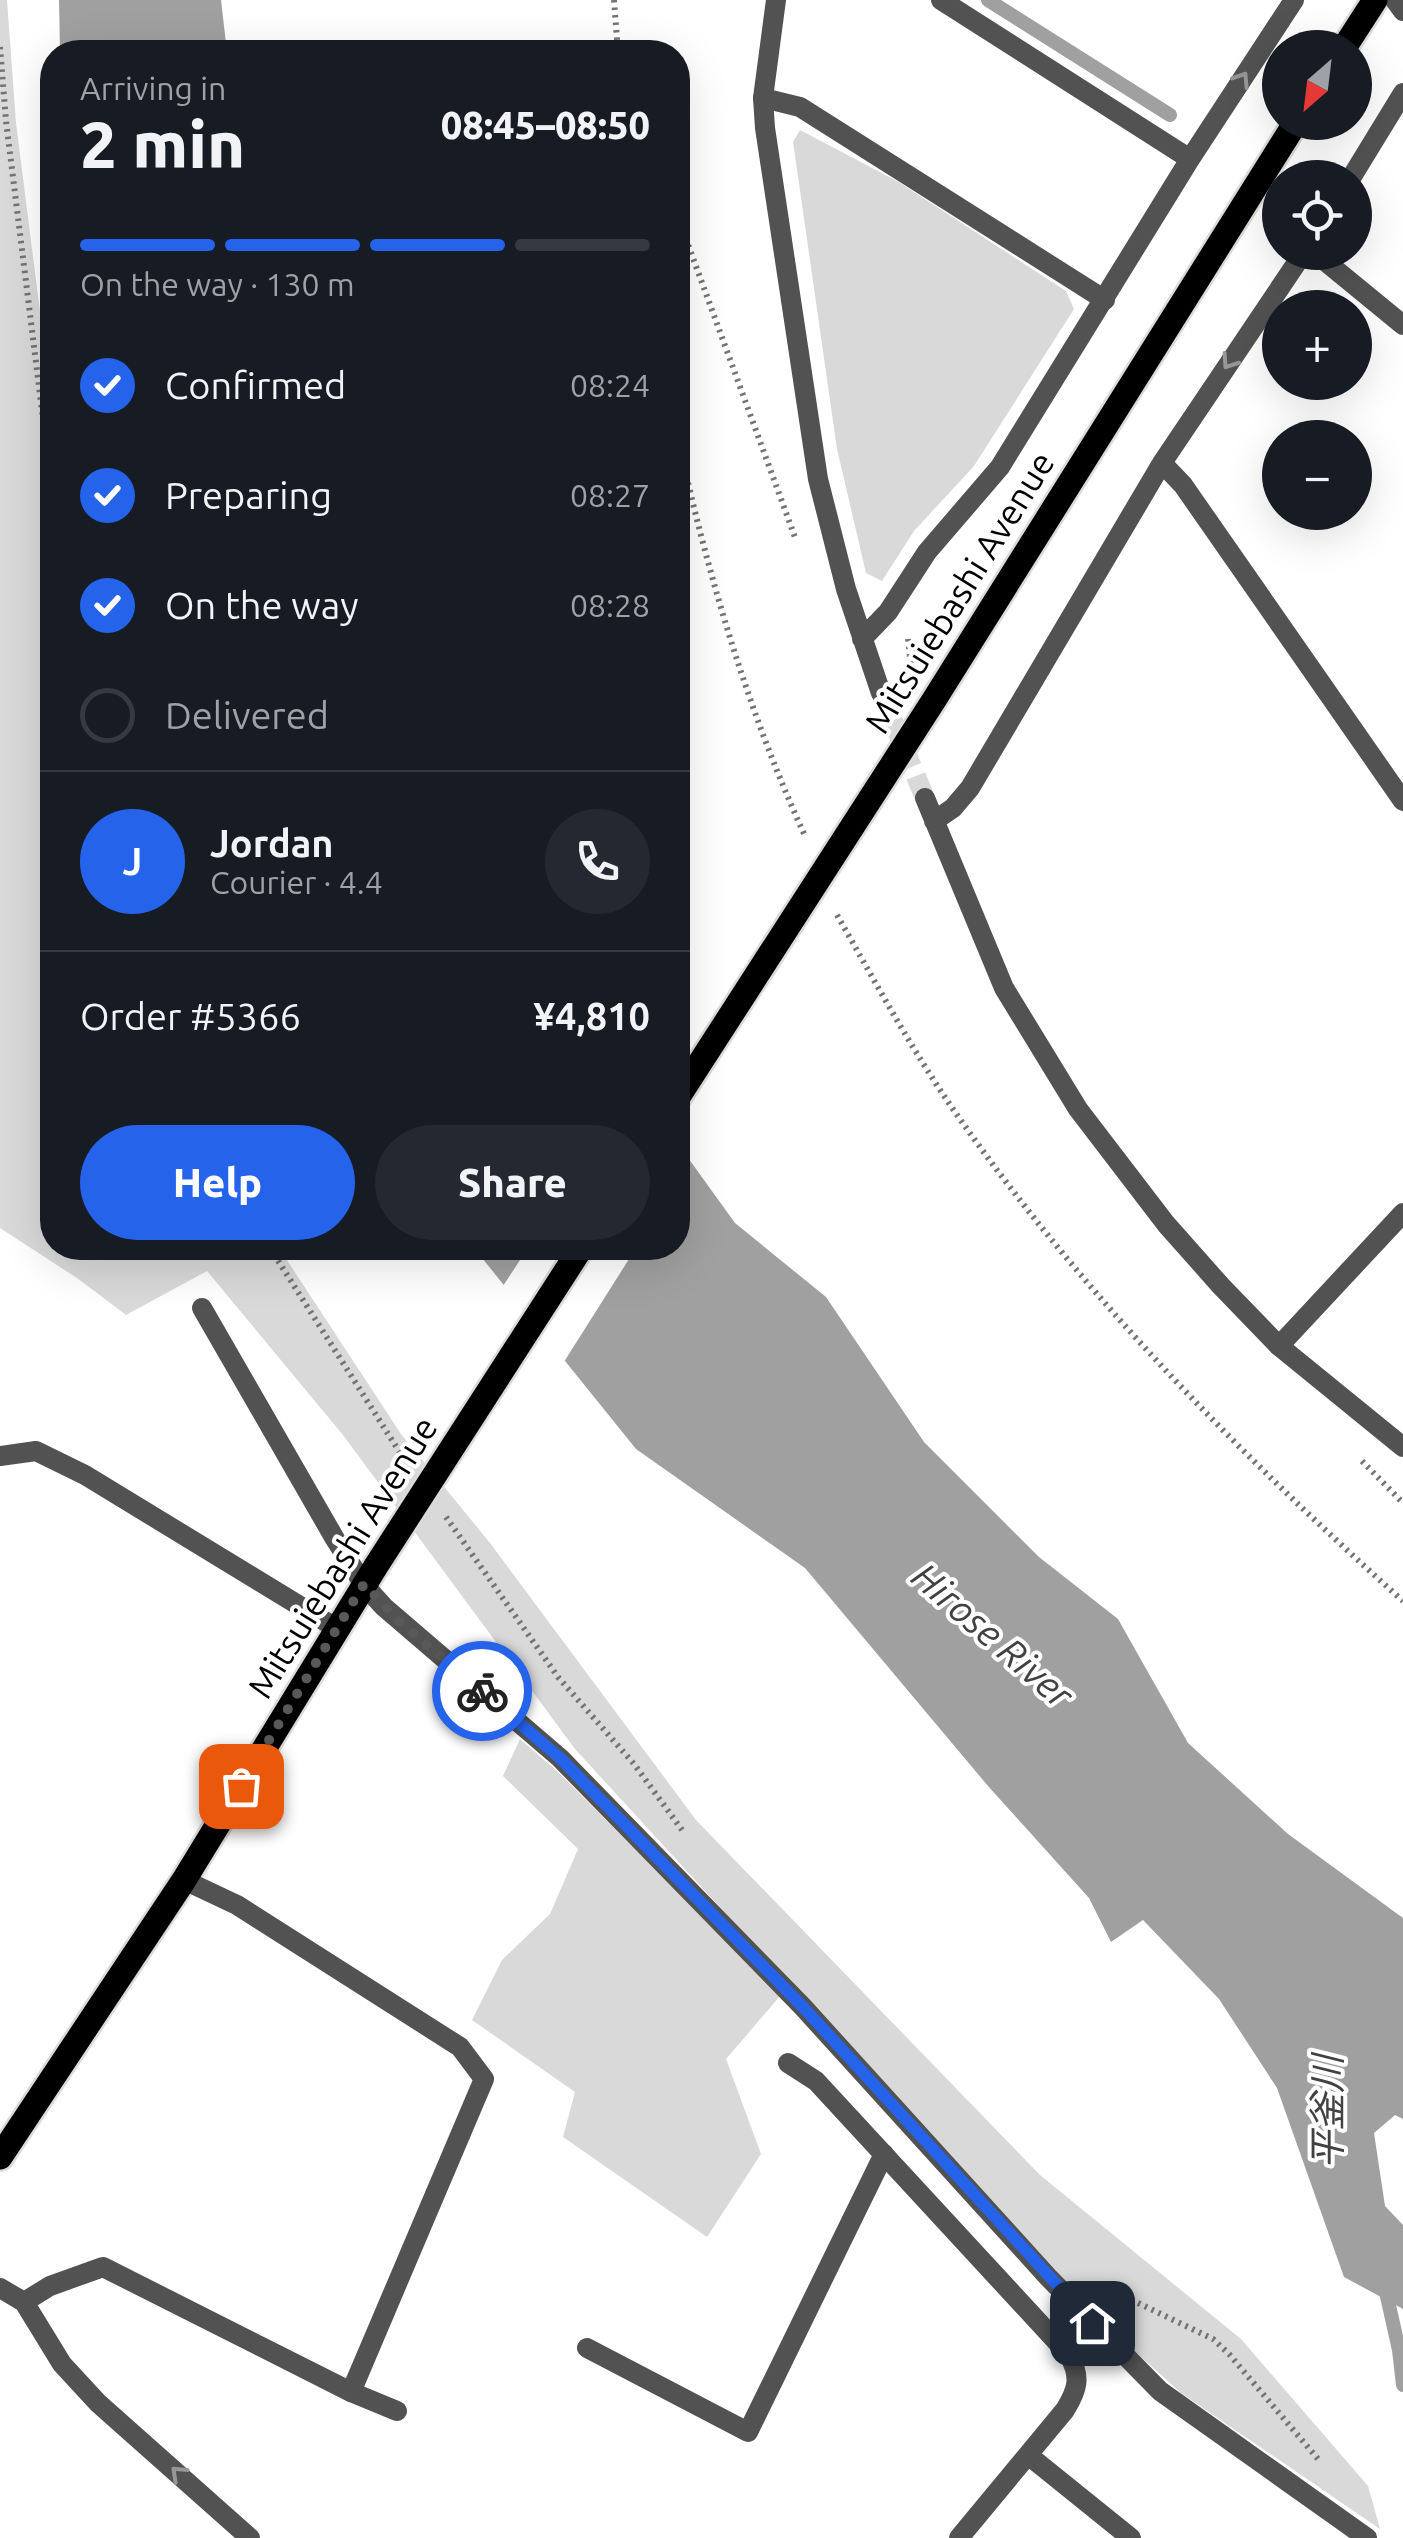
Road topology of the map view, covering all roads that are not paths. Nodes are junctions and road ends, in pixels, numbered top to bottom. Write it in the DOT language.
graph roads {
  1 [pos="776,0"];
  2 [pos="1294,0"];
  3 [pos="1375,0"];
  4 [pos="1395,0"];
  5 [pos="948,2"];
  6 [pos="1403,11"];
  7 [pos="1355,30"];
  8 [pos="1403,93"];
  9 [pos="763,98"];
  10 [pos="1285,140"];
  11 [pos="1190,159"];
  12 [pos="1361,160"];
  13 [pos="1292,270"];
  14 [pos="1336,270"];
  15 [pos="1106,300"];
  16 [pos="1403,325"];
  17 [pos="1162,462"];
  18 [pos="862,639"];
  19 [pos="881,692"];
  20 [pos="924,798"];
  21 [pos="1403,801"];
  22 [pos="934,821"];
  23 [pos="690,1078"];
  24 [pos="1403,1213"];
  25 [pos="573,1260"];
  26 [pos="202,1308"];
  27 [pos="1280,1346"];
  28 [pos="1403,1448"];
  29 [pos="0,1456"];
  30 [pos="370,1576"];
  31 [pos="336,1628"];
  32 [pos="184,1880"];
  33 [pos="788,2063"];
  34 [pos="884,2154"];
  35 [pos="0,2157"];
  36 [pos="0,2288"];
  37 [pos="24,2302"];
  38 [pos="588,2348"];
  39 [pos="351,2392"];
  40 [pos="398,2410"];
  41 [pos="1028,2456"];
  42 [pos="250,2538"];
  43 [pos="960,2538"];
  44 [pos="1131,2538"];
  45 [pos="1368,2538"];
  1 -- 9 [label="street"];
  11 -- 2 [label="street, one-way"];
  3 -- 7 [label="main road"];
  4 -- 6 [label="street"];
  5 -- 11 [label="street"];
  8 -- 12 [label="street"];
  9 -- 15 [label="street"];
  9 -- 18 [label="street"];
  10 -- 23 [label="main road, Mitsuiebashi Avenue"];
  11 -- 15 [label="street"];
  13 -- 17 [label="street, one-way"];
  14 -- 16 [label="street"];
  15 -- 18 [label="street"];
  17 -- 21 [label="street"];
  17 -- 22 [label="street"];
  18 -- 19 [label="street"];
  20 -- 22 [label="street"];
  22 -- 27 [label="street"];
  24 -- 27 [label="street"];
  25 -- 30 [label="main road, Mitsuiebashi Avenue, bridge"];
  26 -- 30 [label="street"];
  27 -- 28 [label="street"];
  29 -- 31 [label="street"];
  30 -- 31 [label="main road, Mitsuiebashi Avenue"];
  30 -- 45 [label="street"];
  31 -- 32 [label="main road, Mitsuiebashi Avenue"];
  32 -- 35 [label="main road, Mitsuiebashi Avenue"];
  32 -- 39 [label="street"];
  33 -- 34 [label="street"];
  34 -- 38 [label="street"];
  34 -- 41 [label="street"];
  36 -- 37 [label="street"];
  37 -- 39 [label="street"];
  42 -- 37 [label="street, one-way"];
  39 -- 40 [label="street"];
  41 -- 43 [label="street"];
  41 -- 44 [label="street"];
}
